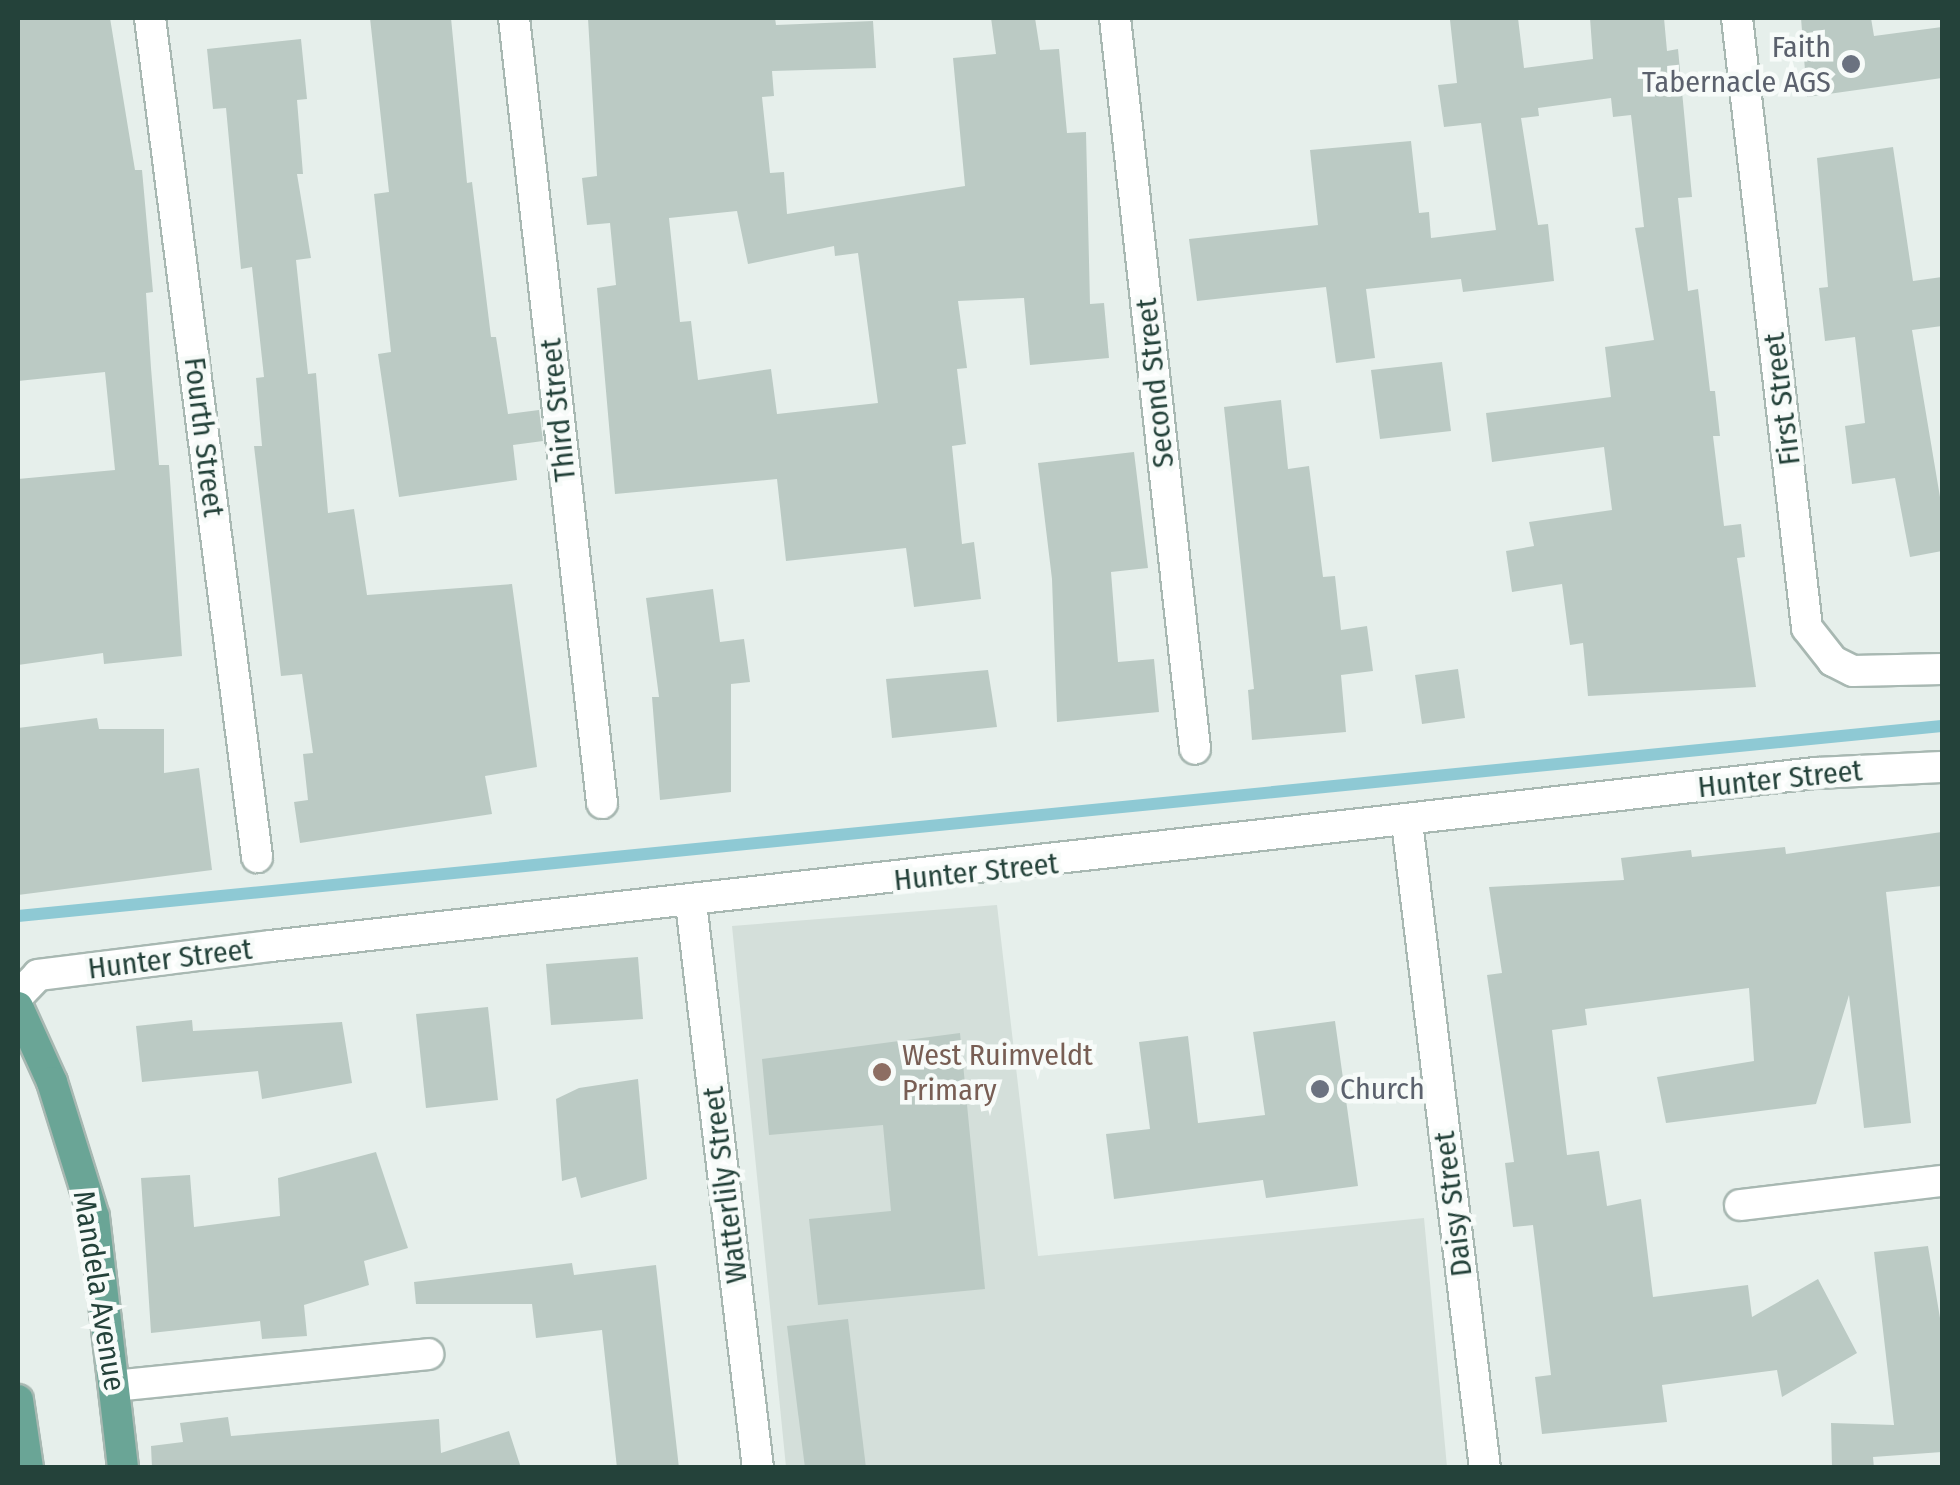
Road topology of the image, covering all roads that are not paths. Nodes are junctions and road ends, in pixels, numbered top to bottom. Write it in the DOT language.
graph roads {
  1 [pos="150,18"];
  2 [pos="514,18"];
  3 [pos="1116,18"];
  4 [pos="1737,18"];
  5 [pos="1942,669"];
  6 [pos="1196,750"];
  7 [pos="1942,766"];
  8 [pos="602,803"];
  9 [pos="1407,822"];
  10 [pos="257,857"];
  11 [pos="692,904"];
  12 [pos="18,996"];
  13 [pos="18,1007"];
  14 [pos="1942,1181"];
  15 [pos="1740,1205"];
  16 [pos="428,1354"];
  17 [pos="114,1386"];
  18 [pos="18,1400"];
  19 [pos="28,1468"];
  20 [pos="123,1468"];
  21 [pos="758,1468"];
  22 [pos="1485,1468"];
  1 -- 10 [label="street, Fourth Street"];
  2 -- 8 [label="street, Third Street"];
  3 -- 6 [label="street, Second Street"];
  4 -- 5 [label="street, First Street"];
  7 -- 9 [label="street, Hunter Street"];
  9 -- 11 [label="street, Hunter Street"];
  9 -- 22 [label="street, Daisy Street"];
  11 -- 12 [label="street, Hunter Street"];
  11 -- 21 [label="street, Watterlily Street"];
  13 -- 17 [label="main road, Mandela Avenue"];
  14 -- 15 [label="street"];
  16 -- 17 [label="street"];
  17 -- 20 [label="main road, Mandela Avenue"];
  18 -- 19 [label="main road"];
}
